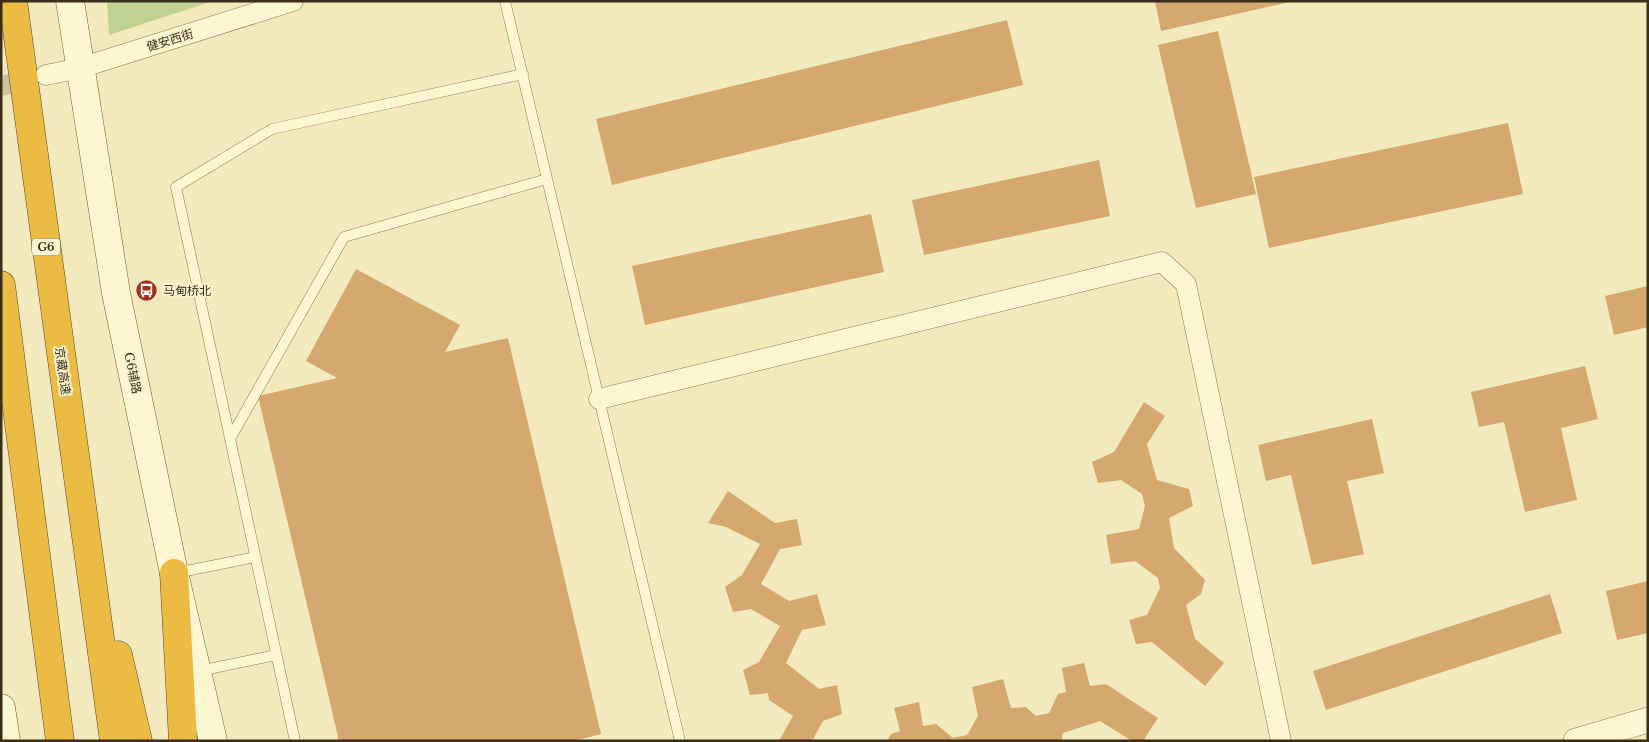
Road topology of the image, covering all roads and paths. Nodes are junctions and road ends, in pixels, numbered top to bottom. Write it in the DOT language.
graph roads {
  1 [pos="13,1"];
  2 [pos="70,1"];
  3 [pos="293,1"];
  4 [pos="505,1"];
  5 [pos="80,68"];
  6 [pos="523,74"];
  7 [pos="46,75"];
  8 [pos="547,179"];
  9 [pos="1,285"];
  10 [pos="599,399"];
  11 [pos="230,439"];
  12 [pos="79,493"];
  13 [pos="256,557"];
  14 [pos="174,573"];
  15 [pos="276,655"];
  16 [pos="198,672"];
  17 [pos="1,708"];
  18 [pos="1648,720"];
  19 [pos="6,741"];
  20 [pos="60,741"];
  21 [pos="114,741"];
  22 [pos="138,741"];
  23 [pos="183,741"];
  24 [pos="213,741"];
  25 [pos="295,741"];
  26 [pos="680,741"];
  27 [pos="1281,741"];
  28 [pos="1576,741"];
  1 -- 12 [label="highway, 京藏高速 / G6"];
  2 -- 5 [label="main road, G6辅路"];
  3 -- 5 [label="street, 健安西街"];
  4 -- 6 [label="lane"];
  5 -- 7 [label="street, 健安西街"];
  5 -- 14 [label="main road, G6辅路"];
  6 -- 8 [label="lane"];
  6 -- 11 [label="lane"];
  8 -- 10 [label="lane"];
  8 -- 11 [label="lane"];
  9 -- 20 [label="highway"];
  10 -- 26 [label="lane"];
  10 -- 27 [label="street"];
  11 -- 13 [label="lane"];
  12 -- 21 [label="highway, 京藏高速 / G6"];
  12 -- 22 [label="highway"];
  13 -- 14 [label="lane"];
  13 -- 15 [label="lane"];
  14 -- 16 [label="main road, G6辅路"];
  14 -- 23 [label="highway"];
  15 -- 16 [label="lane"];
  15 -- 25 [label="lane"];
  16 -- 24 [label="main road, G6辅路"];
  17 -- 19 [label="main road"];
  18 -- 28 [label="street"];
}
